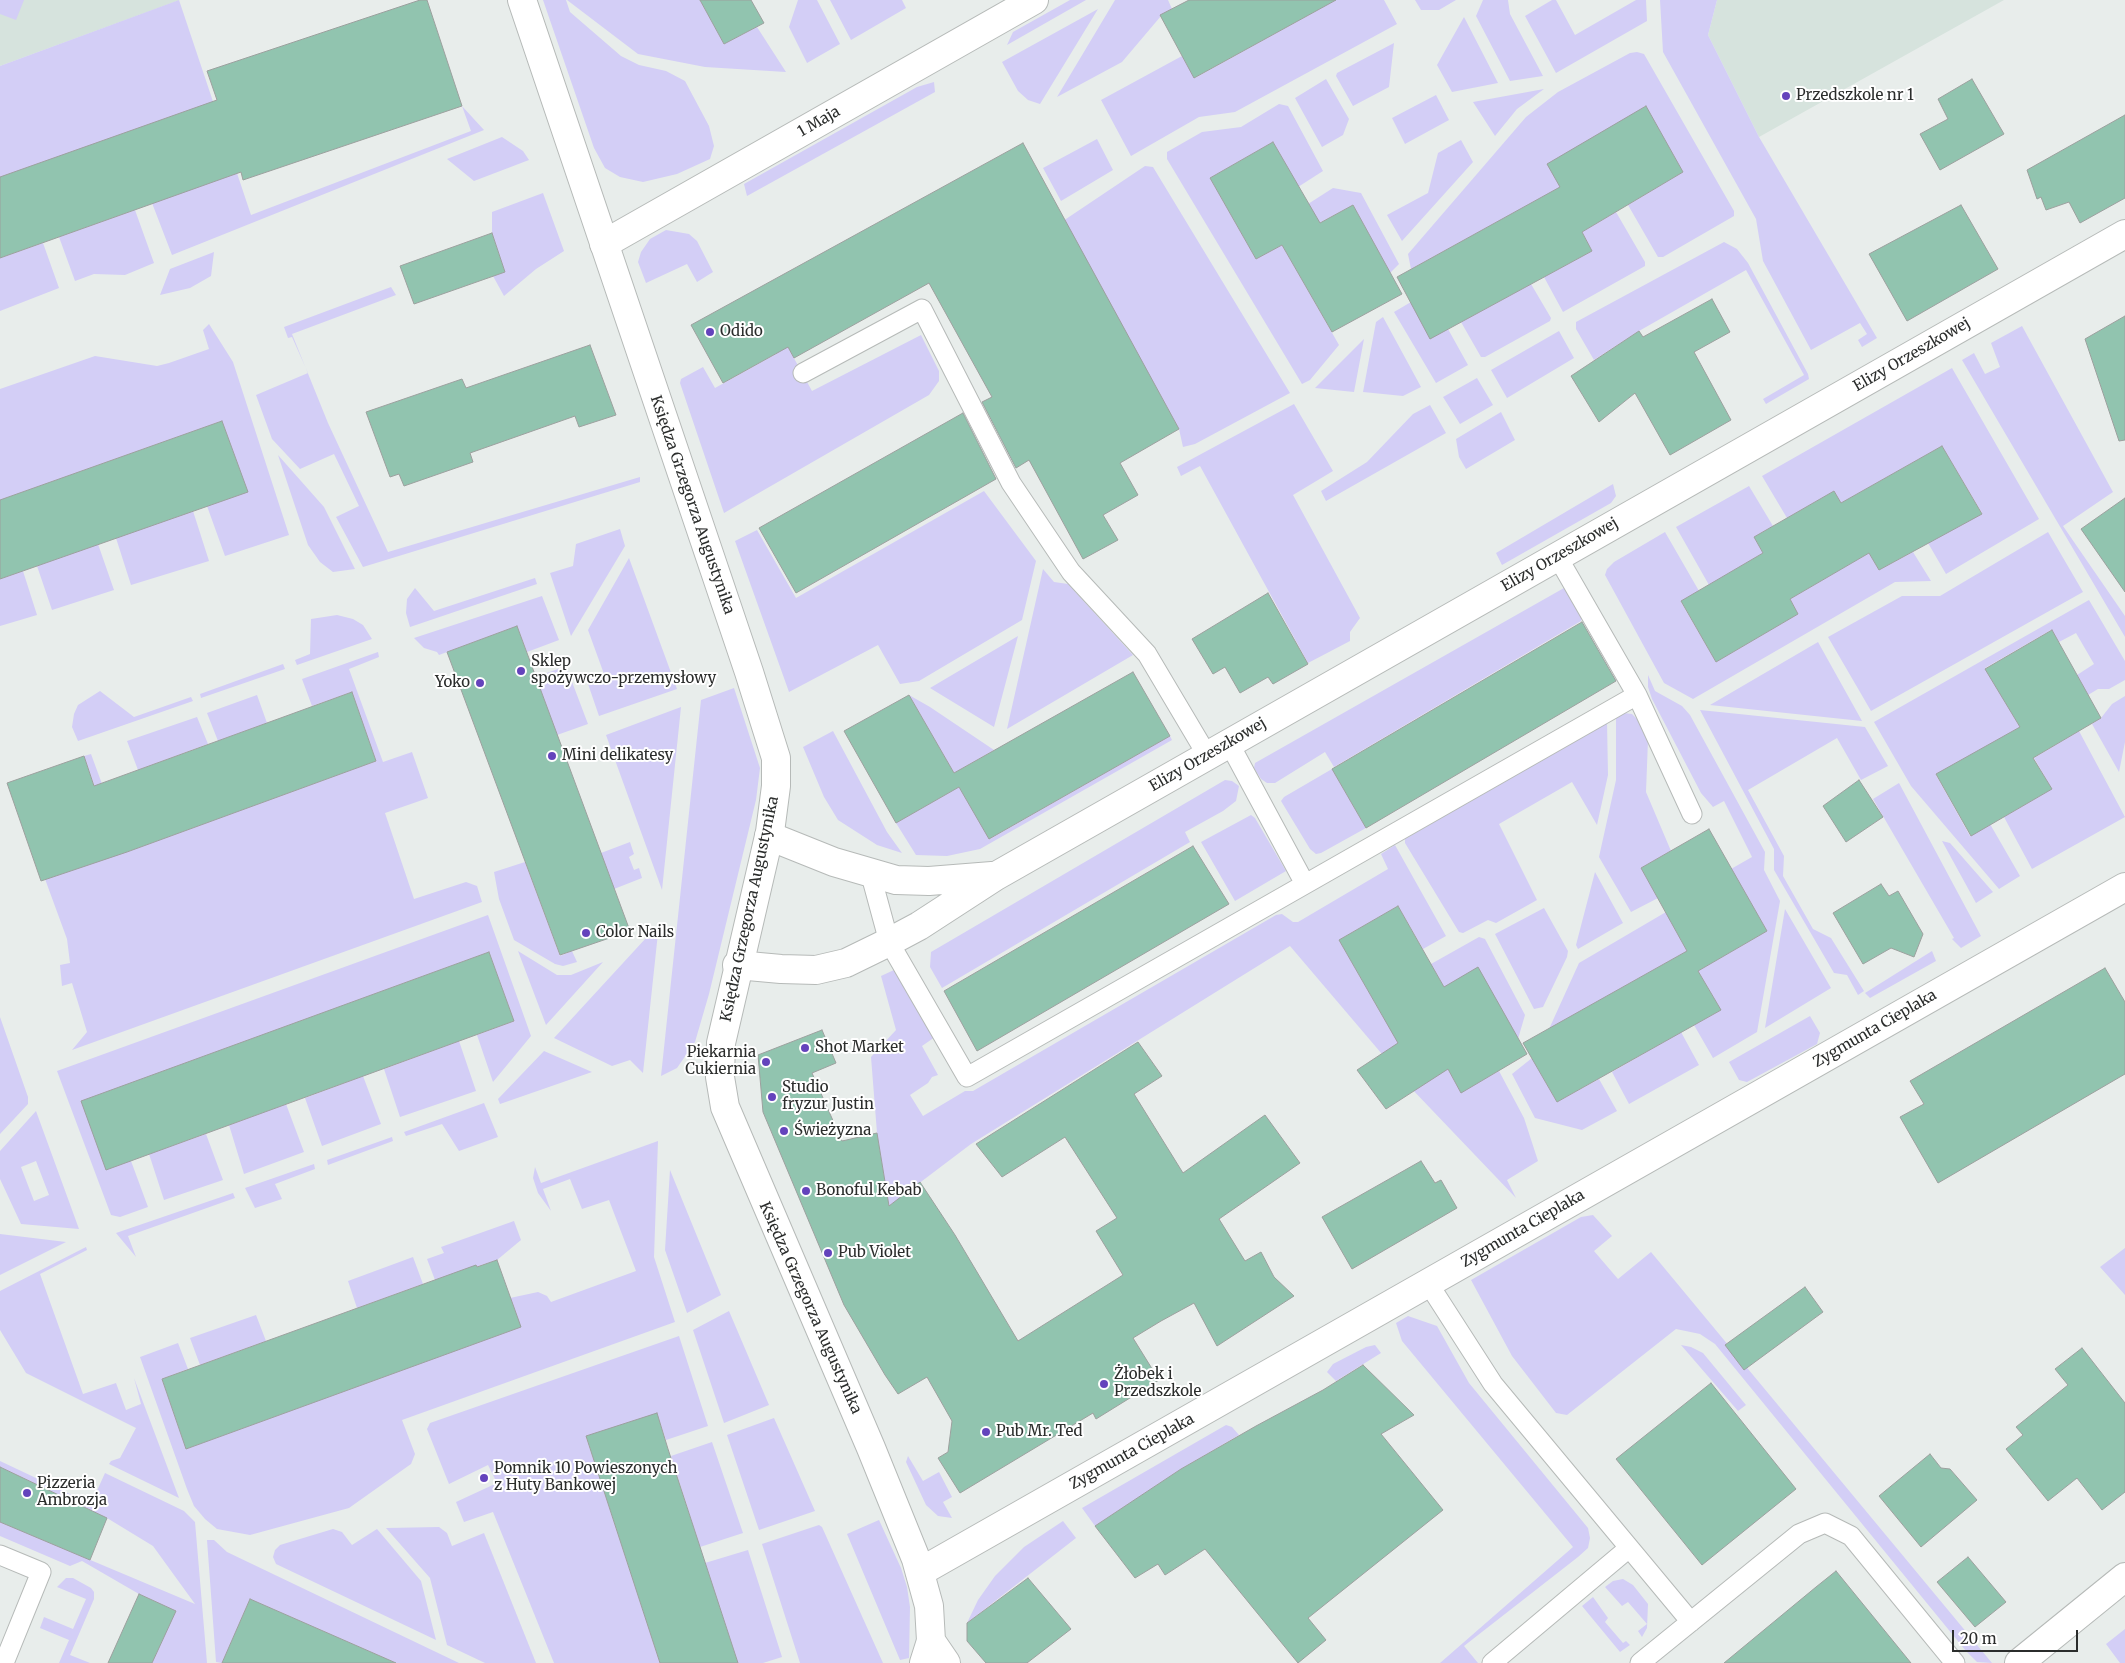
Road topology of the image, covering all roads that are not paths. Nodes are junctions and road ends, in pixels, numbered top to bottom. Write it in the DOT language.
graph roads {
  1 [pos="522,0"];
  2 [pos="1034,0"];
  3 [pos="2125,234"];
  4 [pos="604,244"];
  5 [pos="803,373"];
  6 [pos="1557,556"];
  7 [pos="1637,695"];
  8 [pos="1218,749"];
  9 [pos="1692,814"];
  10 [pos="769,836"];
  11 [pos="870,872"];
  12 [pos="996,876"];
  13 [pos="1305,884"];
  14 [pos="2125,887"];
  15 [pos="889,942"];
  16 [pos="737,965"];
  17 [pos="1428,1283"];
  18 [pos="1629,1548"];
  19 [pos="0,1555"];
  20 [pos="920,1572"];
  21 [pos="2125,1577"];
  22 [pos="1691,1622"];
  23 [pos="927,1652"];
  24 [pos="4,1663"];
  25 [pos="946,1663"];
  26 [pos="1492,1663"];
  27 [pos="1640,1663"];
  28 [pos="1955,1663"];
  29 [pos="2019,1663"];
  1 -- 4 [label="street, Księdza Grzegorza Augustynika"];
  2 -- 4 [label="street, 1 Maja"];
  3 -- 6 [label="street, Elizy Orzeszkowej"];
  4 -- 10 [label="street, Księdza Grzegorza Augustynika"];
  5 -- 8 [label="lane"];
  6 -- 7 [label="lane"];
  6 -- 8 [label="street, Elizy Orzeszkowej"];
  7 -- 9 [label="lane"];
  7 -- 13 [label="lane"];
  8 -- 12 [label="street, Elizy Orzeszkowej"];
  8 -- 13 [label="lane"];
  10 -- 11 [label="street, Elizy Orzeszkowej"];
  10 -- 16 [label="street, Księdza Grzegorza Augustynika"];
  11 -- 12 [label="street, Elizy Orzeszkowej"];
  11 -- 15 [label="lane"];
  12 -- 15 [label="street, Elizy Orzeszkowej"];
  13 -- 15 [label="lane"];
  14 -- 17 [label="street, Zygmunta Cieplaka"];
  15 -- 16 [label="street, Elizy Orzeszkowej"];
  16 -- 20 [label="street, Księdza Grzegorza Augustynika"];
  17 -- 18 [label="lane"];
  17 -- 20 [label="street, Zygmunta Cieplaka"];
  18 -- 22 [label="lane"];
  18 -- 26 [label="lane"];
  19 -- 24 [label="lane"];
  20 -- 23 [label="street, Księdza Grzegorza Augustynika"];
  21 -- 29 [label="street"];
  22 -- 27 [label="lane"];
  22 -- 28 [label="lane"];
  23 -- 25 [label="street, Księdza Grzegorza Augustynika"];
}
